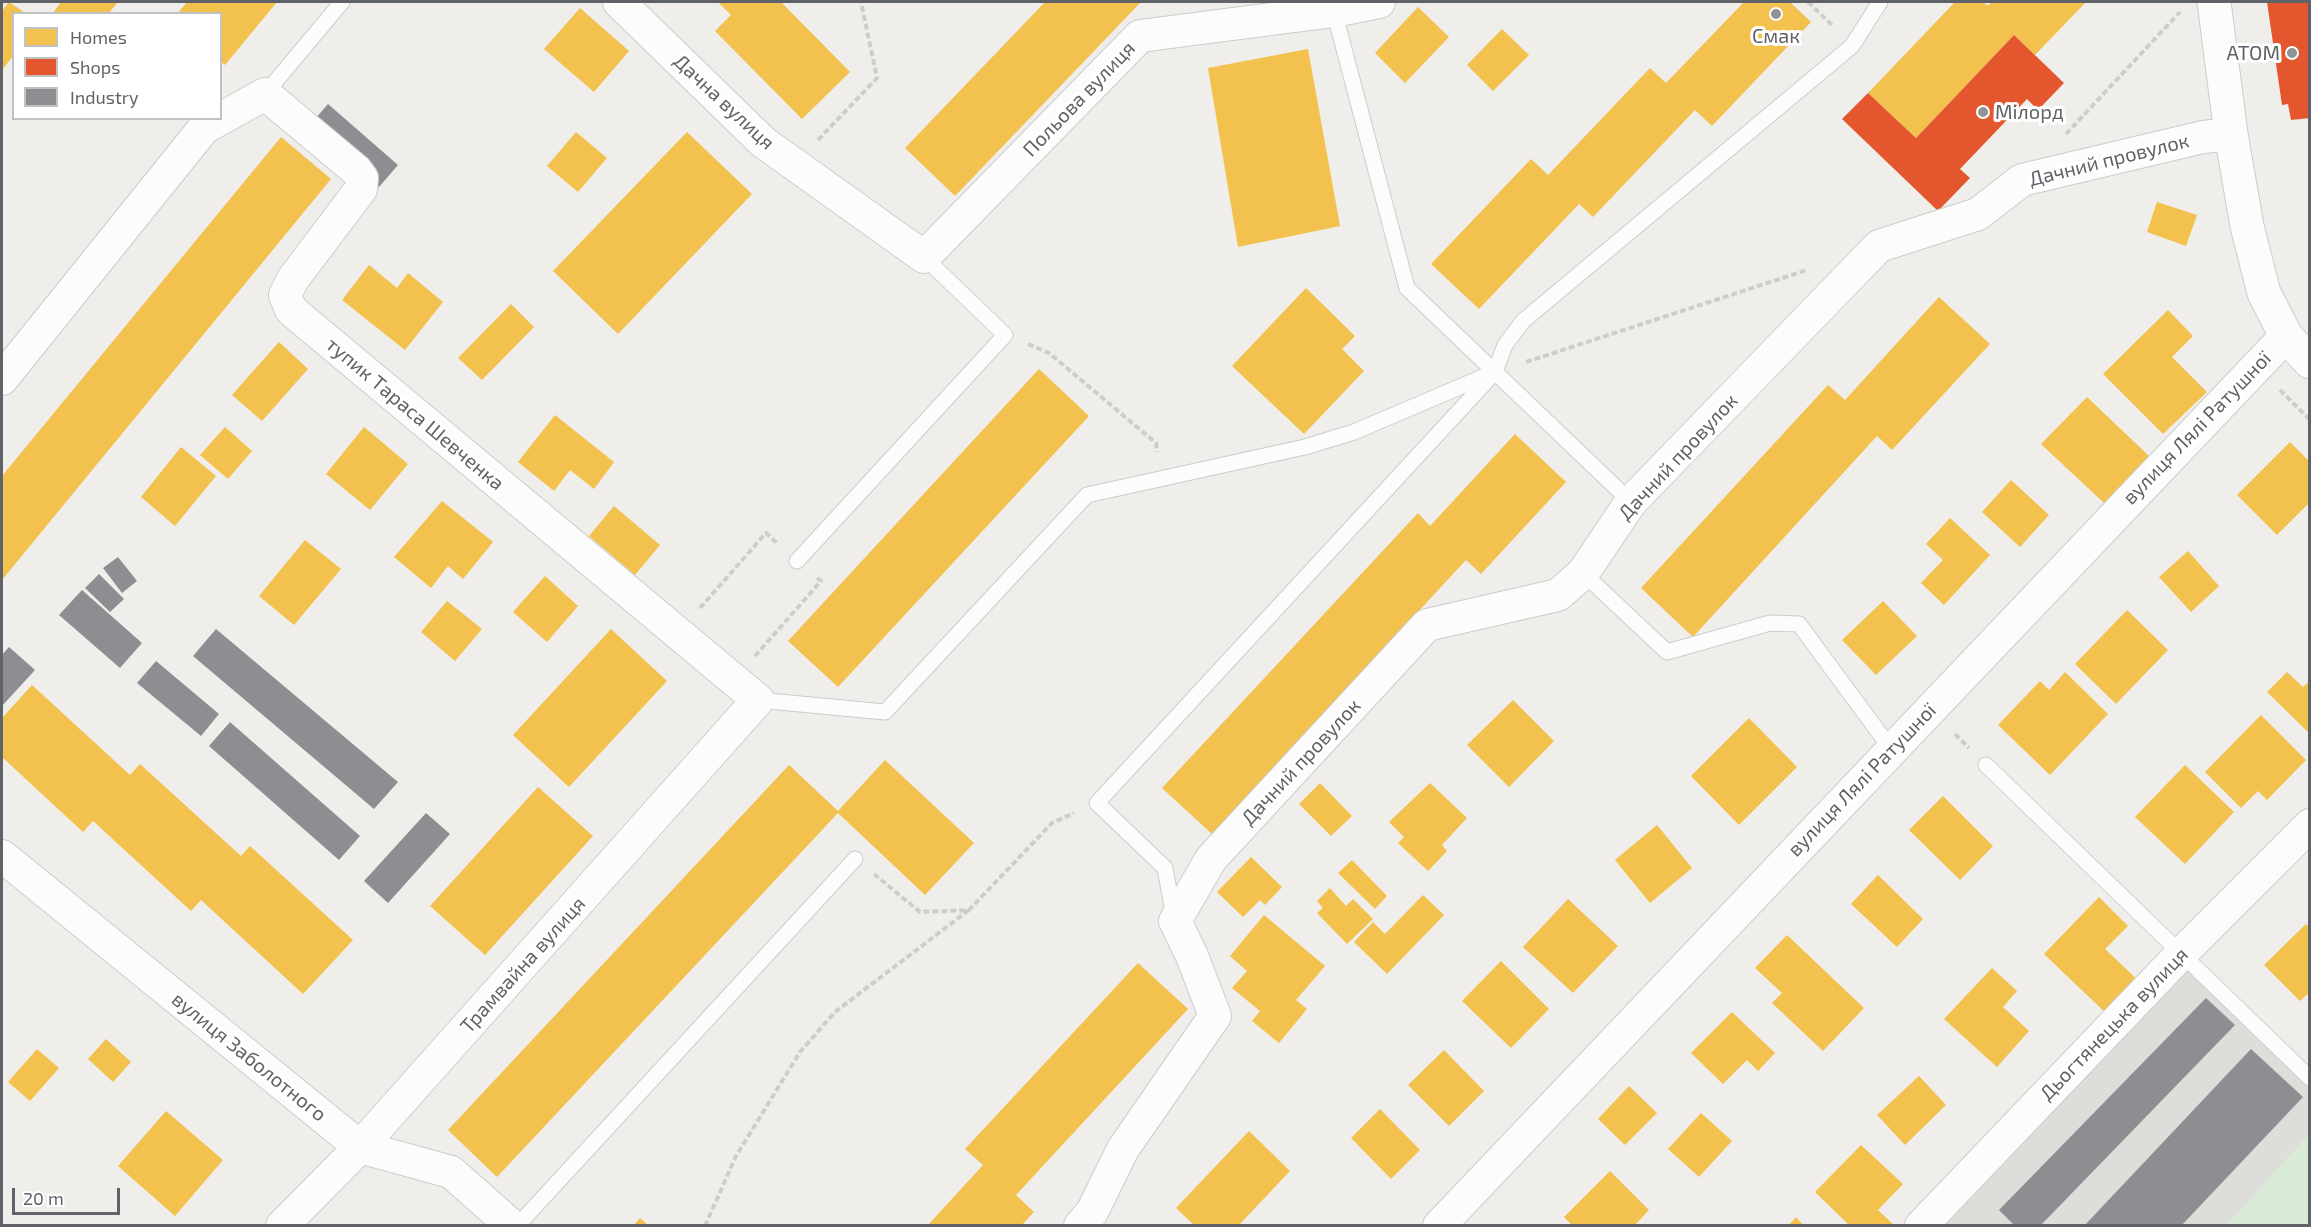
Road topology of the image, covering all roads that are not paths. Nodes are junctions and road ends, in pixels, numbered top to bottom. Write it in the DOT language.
graph roads {
  1 [pos="342,2"];
  2 [pos="620,2"];
  3 [pos="1379,2"];
  4 [pos="1880,2"];
  5 [pos="2199,5"];
  6 [pos="1334,11"];
  7 [pos="266,94"];
  8 [pos="222,118"];
  9 [pos="219,120"];
  10 [pos="2231,134"];
  11 [pos="924,257"];
  12 [pos="2286,336"];
  13 [pos="2310,362"];
  14 [pos="1495,372"];
  15 [pos="2,380"];
  16 [pos="1631,502"];
  17 [pos="797,561"];
  18 [pos="1583,573"];
  19 [pos="758,700"];
  20 [pos="1891,749"];
  21 [pos="1986,765"];
  22 [pos="2310,825"];
  23 [pos="2,856"];
  24 [pos="855,859"];
  25 [pos="1175,921"];
  26 [pos="2181,954"];
  27 [pos="2310,1078"];
  28 [pos="360,1147"];
  29 [pos="1926,1223"];
  30 [pos="282,1226"];
  31 [pos="512,1226"];
  32 [pos="517,1226"];
  33 [pos="1080,1226"];
  34 [pos="1439,1226"];
  1 -- 7 [label="lane"];
  2 -- 11 [label="street, Дачна вулиця"];
  3 -- 6 [label="street, Польова вулиця"];
  4 -- 14 [label="lane"];
  5 -- 10 [label="street"];
  6 -- 11 [label="street, Польова вулиця"];
  6 -- 14 [label="lane"];
  7 -- 8 [label="street"];
  7 -- 19 [label="street, тупик Тараса Шевченка"];
  9 -- 15 [label="street"];
  10 -- 12 [label="street"];
  10 -- 16 [label="street, Дачний провулок"];
  11 -- 17 [label="lane"];
  12 -- 13 [label="street"];
  12 -- 20 [label="street, вулиця Лялі Ратушної"];
  14 -- 16 [label="lane"];
  14 -- 19 [label="lane"];
  14 -- 25 [label="lane"];
  16 -- 18 [label="street, Дачний провулок"];
  18 -- 20 [label="lane"];
  18 -- 25 [label="street, Дачний провулок"];
  19 -- 28 [label="street, Трамвайна вулиця"];
  20 -- 34 [label="street, вулиця Лялі Ратушної"];
  21 -- 26 [label="lane"];
  22 -- 26 [label="street, Дьогтянецька вулиця"];
  23 -- 28 [label="street, вулиця Заболотного"];
  24 -- 32 [label="lane"];
  25 -- 33 [label="street"];
  26 -- 27 [label="lane"];
  26 -- 29 [label="street, Дьогтянецька вулиця"];
  28 -- 30 [label="street, Трамвайна вулиця"];
  28 -- 31 [label="street, вулиця Заболотного"];
}
